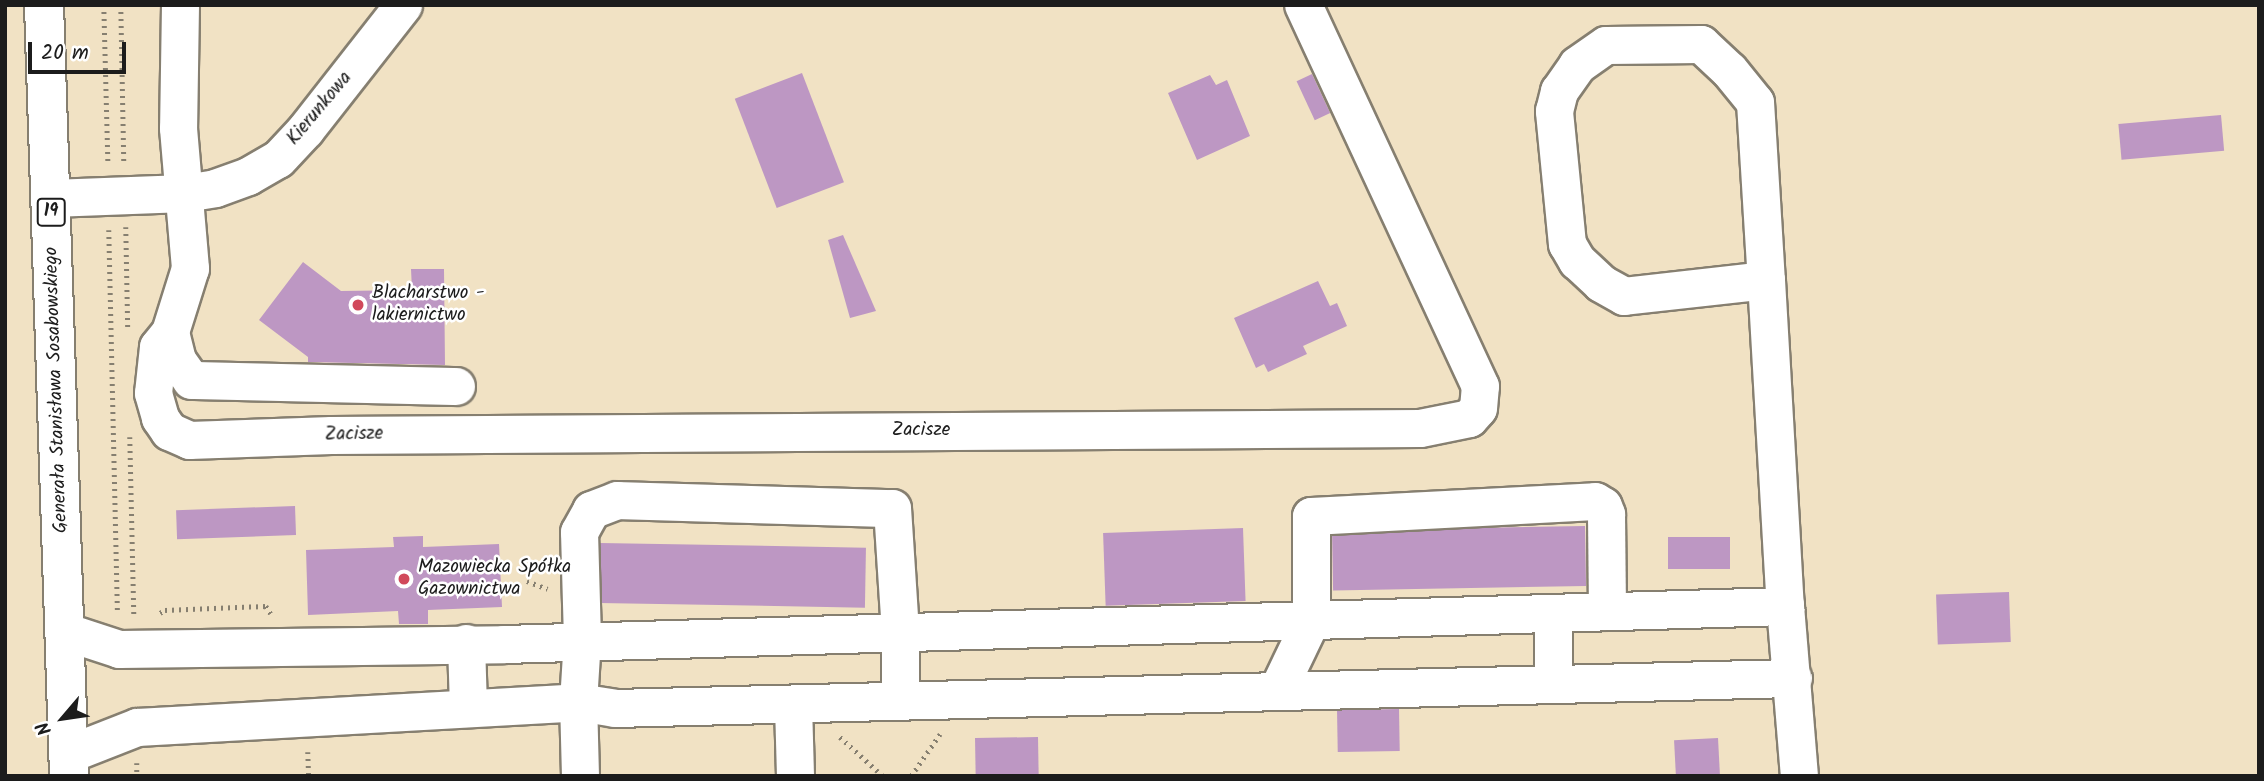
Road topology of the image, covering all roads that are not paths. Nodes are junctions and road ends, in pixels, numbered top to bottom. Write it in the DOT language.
graph roads {
  1 [pos="44,5"];
  2 [pos="180,5"];
  3 [pos="403,5"];
  4 [pos="1303,5"];
  5 [pos="185,193"];
  6 [pos="51,198"];
  7 [pos="1766,280"];
  8 [pos="170,332"];
  9 [pos="456,386"];
  10 [pos="1785,606"];
  11 [pos="1607,611"];
  12 [pos="1553,613"];
  13 [pos="1311,620"];
  14 [pos="64,631"];
  15 [pos="900,631"];
  16 [pos="582,639"];
  17 [pos="466,643"];
  18 [pos="1793,678"];
  19 [pos="1553,682"];
  20 [pos="1277,691"];
  21 [pos="900,701"];
  22 [pos="578,702"];
  23 [pos="793,704"];
  24 [pos="468,708"];
  25 [pos="69,765"];
  26 [pos="580,776"];
  27 [pos="795,776"];
  28 [pos="1799,776"];
  1 -- 6 [label="highway, Generała Stanisława Sosabowskiego / 19"];
  2 -- 5 [label="street, Zacisze"];
  3 -- 5 [label="street, Kierunkowa"];
  4 -- 8 [label="street, Zacisze"];
  5 -- 6 [label="street, Kierunkowa"];
  5 -- 8 [label="street, Zacisze"];
  6 -- 14 [label="highway, Generała Stanisława Sosabowskiego / 19"];
  7 -- 7 [label="street"];
  7 -- 10 [label="street"];
  8 -- 9 [label="street"];
  10 -- 11 [label="street"];
  10 -- 18 [label="street"];
  11 -- 12 [label="street"];
  11 -- 13 [label="street"];
  12 -- 13 [label="street"];
  12 -- 19 [label="street"];
  13 -- 15 [label="street"];
  13 -- 20 [label="street"];
  14 -- 17 [label="street"];
  14 -- 25 [label="highway, Generała Stanisława Sosabowskiego / 19"];
  15 -- 16 [label="street"];
  15 -- 16 [label="street"];
  15 -- 21 [label="street"];
  16 -- 17 [label="street"];
  16 -- 22 [label="street"];
  17 -- 24 [label="street"];
  18 -- 19 [label="street"];
  18 -- 28 [label="street"];
  19 -- 20 [label="street"];
  20 -- 21 [label="street"];
  21 -- 23 [label="street"];
  22 -- 23 [label="street"];
  22 -- 24 [label="street"];
  22 -- 26 [label="street"];
  23 -- 27 [label="street"];
  24 -- 25 [label="street"];
}
